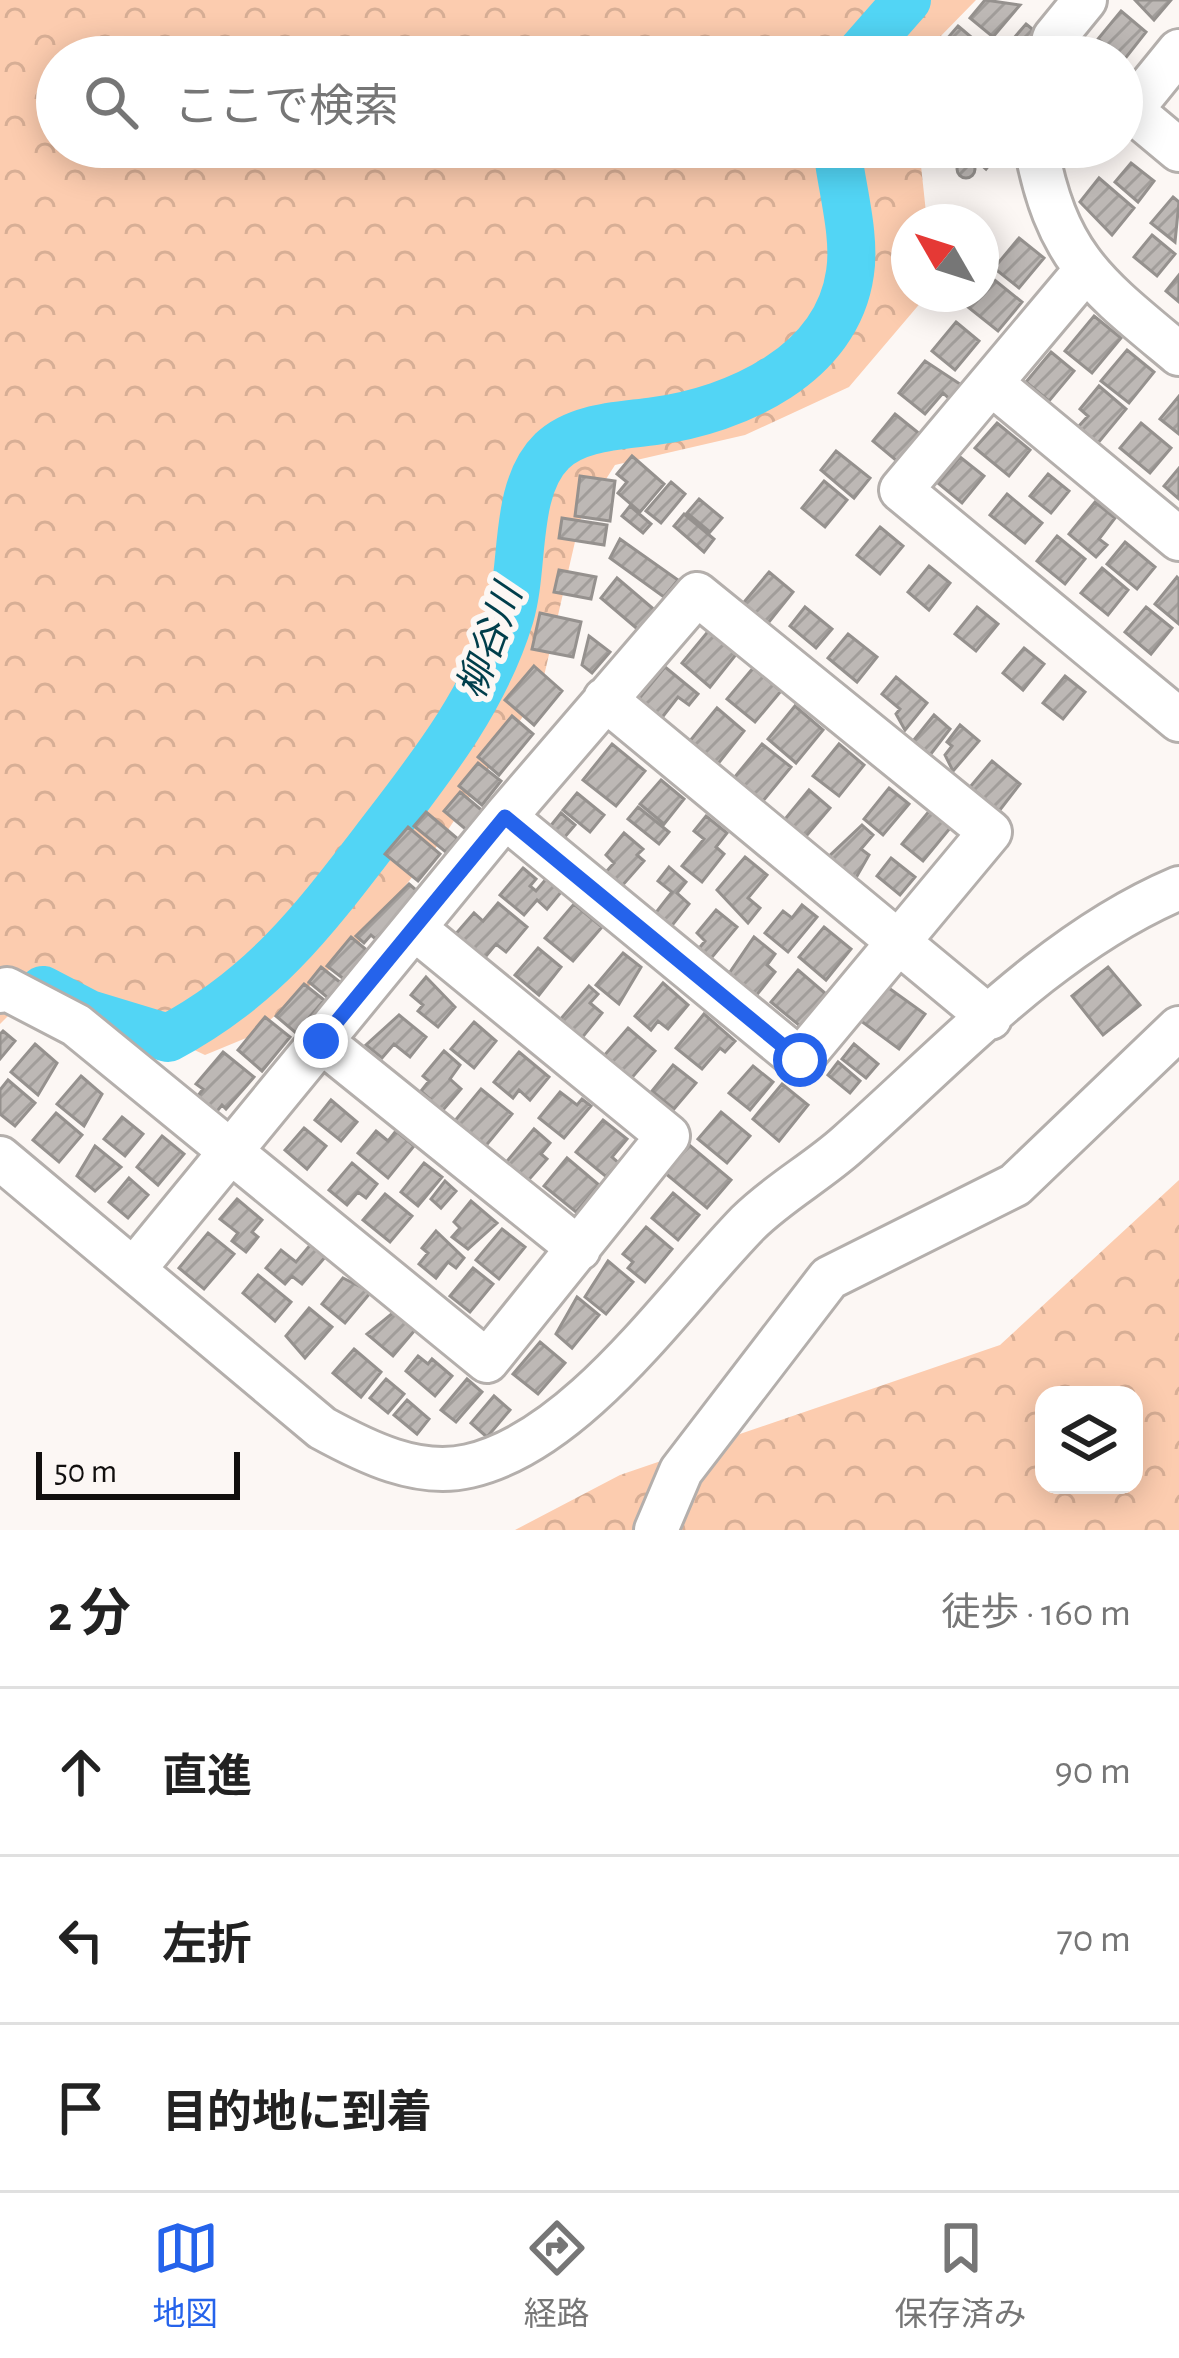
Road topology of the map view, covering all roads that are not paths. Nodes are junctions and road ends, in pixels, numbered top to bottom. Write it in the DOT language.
graph roads {
  1 [pos="1085,0"];
  2 [pos="1056,36"];
  3 [pos="1179,51"];
  4 [pos="1143,95"];
  5 [pos="1143,120"];
  6 [pos="1179,150"];
  7 [pos="1042,168"];
  8 [pos="1085,271"];
  9 [pos="1179,354"];
  10 [pos="992,384"];
  11 [pos="1179,539"];
  12 [pos="605,699"];
  13 [pos="1179,721"];
  14 [pos="505,817"];
  15 [pos="1179,888"];
  16 [pos="414,928"];
  17 [pos="899,943"];
  18 [pos="0,991"];
  19 [pos="990,1018"];
  20 [pos="1179,1028"];
  21 [pos="321,1041"];
  22 [pos="230,1148"];
  23 [pos="0,1159"];
  24 [pos="579,1249"];
  25 [pos="135,1268"];
  26 [pos="656,1530"];
  1 -- 2 [label="street"];
  3 -- 4 [label="street"];
  5 -- 6 [label="street"];
  7 -- 8 [label="street"];
  8 -- 9 [label="street"];
  8 -- 10 [label="street"];
  10 -- 11 [label="street"];
  10 -- 13 [label="street"];
  12 -- 14 [label="street"];
  12 -- 17 [label="street"];
  12 -- 17 [label="street"];
  14 -- 16 [label="street"];
  14 -- 17 [label="street"];
  15 -- 19 [label="street"];
  16 -- 21 [label="street"];
  16 -- 24 [label="street"];
  17 -- 19 [label="street"];
  18 -- 22 [label="street"];
  19 -- 25 [label="street"];
  20 -- 26 [label="street"];
  21 -- 22 [label="street"];
  21 -- 24 [label="street"];
  22 -- 24 [label="street"];
  22 -- 25 [label="street"];
  23 -- 25 [label="street"];
}
